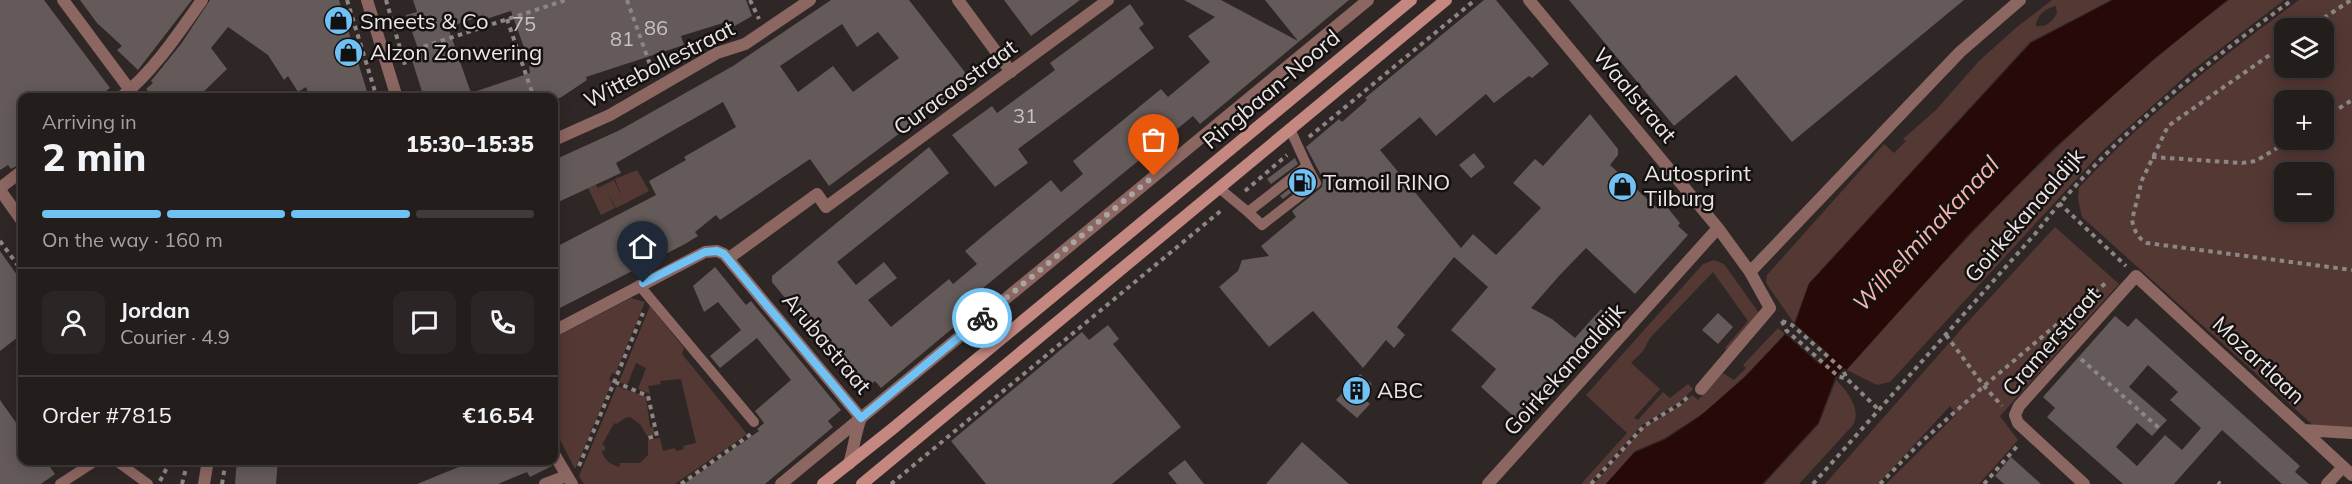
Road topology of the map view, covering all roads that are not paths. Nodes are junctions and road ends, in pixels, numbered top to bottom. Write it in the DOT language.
graph roads {
  1 [pos="63,0"];
  2 [pos="202,0"];
  3 [pos="367,0"];
  4 [pos="810,0"];
  5 [pos="958,0"];
  6 [pos="1108,0"];
  7 [pos="1368,0"];
  8 [pos="1411,0"];
  9 [pos="1446,0"];
  10 [pos="1529,0"];
  11 [pos="2020,0"];
  12 [pos="1011,72"];
  13 [pos="128,93"];
  14 [pos="131,93"];
  15 [pos="396,93"];
  16 [pos="1290,129"];
  17 [pos="558,138"];
  18 [pos="1307,166"];
  19 [pos="18,174"];
  20 [pos="1219,188"];
  21 [pos="0,189"];
  22 [pos="1248,212"];
  23 [pos="18,215"];
  24 [pos="1718,228"];
  25 [pos="729,258"];
  26 [pos="1750,273"];
  27 [pos="2136,276"];
  28 [pos="639,285"];
  29 [pos="558,329"];
  30 [pos="1701,388"];
  31 [pos="861,418"];
  32 [pos="754,422"];
  33 [pos="2304,430"];
  34 [pos="2352,433"];
  35 [pos="558,460"];
  36 [pos="849,464"];
  37 [pos="90,465"];
  38 [pos="122,465"];
  39 [pos="207,465"];
  40 [pos="2348,471"];
  41 [pos="570,481"];
  42 [pos="60,484"];
  43 [pos="148,484"];
  44 [pos="204,484"];
  45 [pos="545,484"];
  46 [pos="781,484"];
  47 [pos="823,484"];
  48 [pos="862,484"];
  49 [pos="1488,484"];
  50 [pos="2084,484"];
  51 [pos="2327,484"];
  1 -- 13 [label="street"];
  2 -- 14 [label="street"];
  3 -- 15 [label="street"];
  4 -- 17 [label="street, Wittebollestraat"];
  5 -- 12 [label="street"];
  6 -- 12 [label="street, Curacaostraat"];
  7 -- 31 [label="street, Ringbaan-Noord"];
  8 -- 36 [label="main road, Ringbaan-Noord"];
  9 -- 16 [label="main road, Ringbaan-Noord"];
  10 -- 24 [label="street, Waalstraat"];
  11 -- 26 [label="street"];
  12 -- 25 [label="street, Curacaostraat"];
  16 -- 18 [label="lane"];
  16 -- 20 [label="main road, Ringbaan-Noord"];
  18 -- 22 [label="lane"];
  18 -- 22 [label="lane"];
  19 -- 21 [label="street"];
  20 -- 22 [label="lane"];
  20 -- 48 [label="main road, Ringbaan-Noord"];
  21 -- 23 [label="street"];
  24 -- 26 [label="street, Waalstraat"];
  24 -- 49 [label="street, Goirkekanaaldijk"];
  25 -- 28 [label="street"];
  25 -- 31 [label="street, Arubastraat"];
  26 -- 30 [label="street, Waalstraat"];
  27 -- 33 [label="street, Mozartlaan"];
  27 -- 50 [label="street, Cramerstraat"];
  28 -- 29 [label="street"];
  28 -- 32 [label="lane"];
  31 -- 36 [label="street, Arubastraat"];
  31 -- 46 [label="street, Ringbaan-Noord"];
  33 -- 34 [label="street"];
  33 -- 40 [label="street, Mozartlaan"];
  35 -- 41 [label="street"];
  36 -- 47 [label="main road, Ringbaan-Noord"];
  37 -- 42 [label="lane"];
  38 -- 43 [label="lane"];
  39 -- 44 [label="street"];
  40 -- 51 [label="street"];
  41 -- 45 [label="street"];
}
